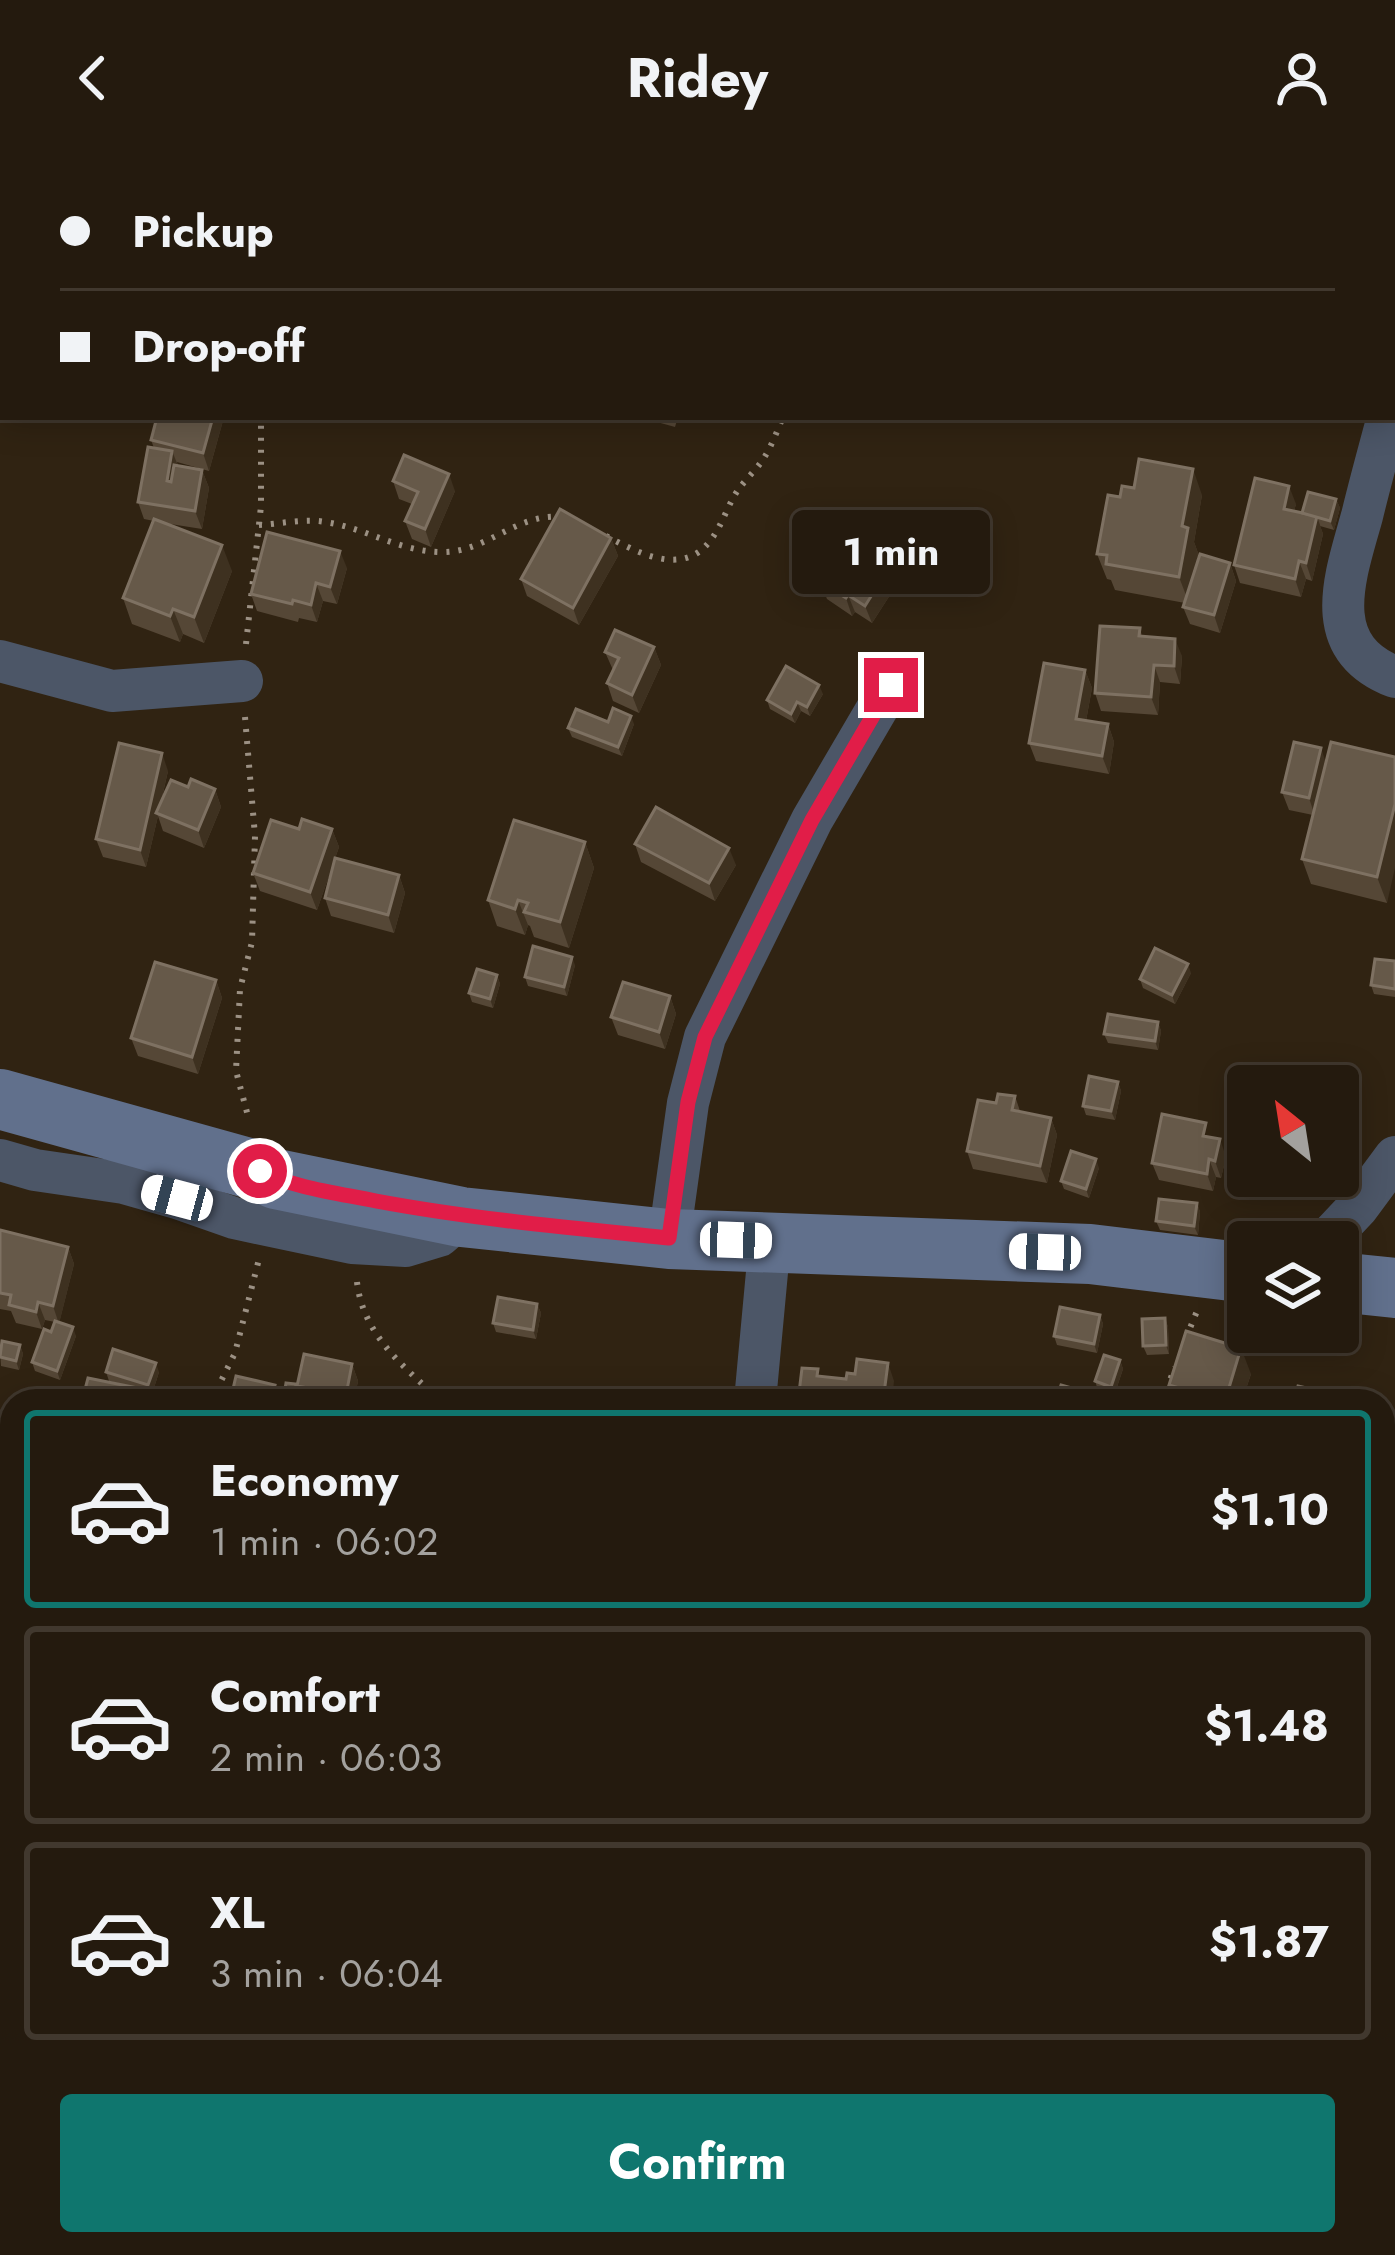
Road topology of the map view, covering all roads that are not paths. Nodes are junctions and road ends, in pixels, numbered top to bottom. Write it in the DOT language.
graph roads {
  1 [pos="1387,420"];
  2 [pos="0,661"];
  3 [pos="1395,677"];
  4 [pos="242,681"];
  5 [pos="891,685"];
  6 [pos="0,1100"];
  7 [pos="1395,1157"];
  8 [pos="12,1174"];
  9 [pos="263,1198"];
  10 [pos="461,1217"];
  11 [pos="1344,1221"];
  12 [pos="669,1238"];
  13 [pos="770,1240"];
  14 [pos="1227,1270"];
  15 [pos="1359,1284"];
  16 [pos="1395,1288"];
  17 [pos="756,1389"];
  1 -- 3 [label="street"];
  2 -- 4 [label="street"];
  5 -- 12 [label="street"];
  6 -- 9 [label="street"];
  7 -- 11 [label="street"];
  8 -- 9 [label="street"];
  9 -- 10 [label="street"];
  9 -- 10 [label="street"];
  10 -- 12 [label="street"];
  12 -- 13 [label="street"];
  13 -- 14 [label="street"];
  13 -- 17 [label="street"];
  15 -- 16 [label="street"];
}
